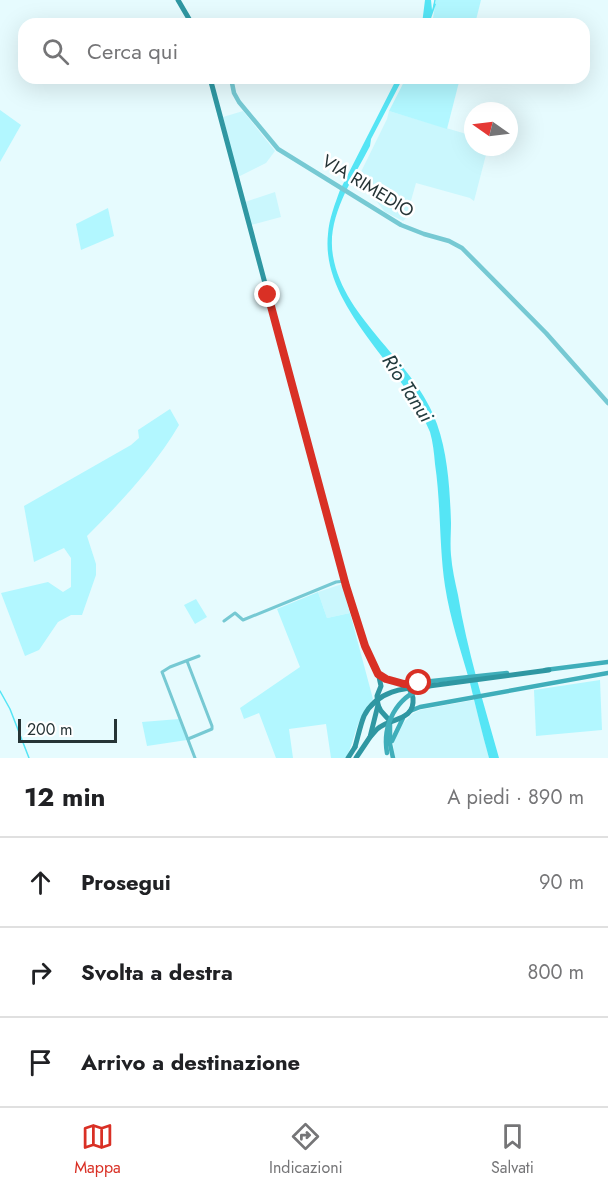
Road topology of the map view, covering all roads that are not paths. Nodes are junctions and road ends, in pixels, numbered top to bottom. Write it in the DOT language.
graph roads {
  1 [pos="178,0"];
  2 [pos="188,18"];
  3 [pos="212,84"];
  4 [pos="232,84"];
  5 [pos="608,403"];
  6 [pos="345,581"];
  7 [pos="224,621"];
  8 [pos="199,656"];
  9 [pos="187,661"];
  10 [pos="608,662"];
  11 [pos="549,670"];
  12 [pos="608,673"];
  13 [pos="378,674"];
  14 [pos="491,677"];
  15 [pos="400,683"];
  16 [pos="429,686"];
  17 [pos="381,689"];
  18 [pos="378,703"];
  19 [pos="410,711"];
  20 [pos="403,718"];
  21 [pos="390,721"];
  22 [pos="390,734"];
  23 [pos="372,736"];
  24 [pos="188,739"];
  25 [pos="389,753"];
  26 [pos="195,758"];
  27 [pos="348,758"];
  28 [pos="356,758"];
  29 [pos="393,758"];
  1 -- 2 [label="main road"];
  3 -- 6 [label="main road"];
  4 -- 5 [label="street, VIA RIMEDIO"];
  6 -- 7 [label="street"];
  6 -- 13 [label="main road"];
  8 -- 9 [label="street"];
  9 -- 24 [label="street"];
  9 -- 24 [label="street"];
  10 -- 11 [label="main road"];
  11 -- 14 [label="main road"];
  12 -- 19 [label="main road"];
  13 -- 15 [label="main road"];
  13 -- 17 [label="main road"];
  14 -- 15 [label="main road"];
  14 -- 16 [label="main road"];
  15 -- 17 [label="main road"];
  15 -- 19 [label="main road"];
  16 -- 25 [label="main road, bridge"];
  16 -- 27 [label="main road, bridge"];
  17 -- 18 [label="main road"];
  18 -- 21 [label="main road"];
  18 -- 23 [label="main road"];
  19 -- 20 [label="main road"];
  20 -- 21 [label="main road"];
  20 -- 25 [label="main road"];
  21 -- 22 [label="main road"];
  21 -- 23 [label="main road"];
  22 -- 23 [label="main road"];
  22 -- 25 [label="main road"];
  23 -- 28 [label="main road"];
  24 -- 26 [label="street"];
  25 -- 29 [label="main road"];
}
